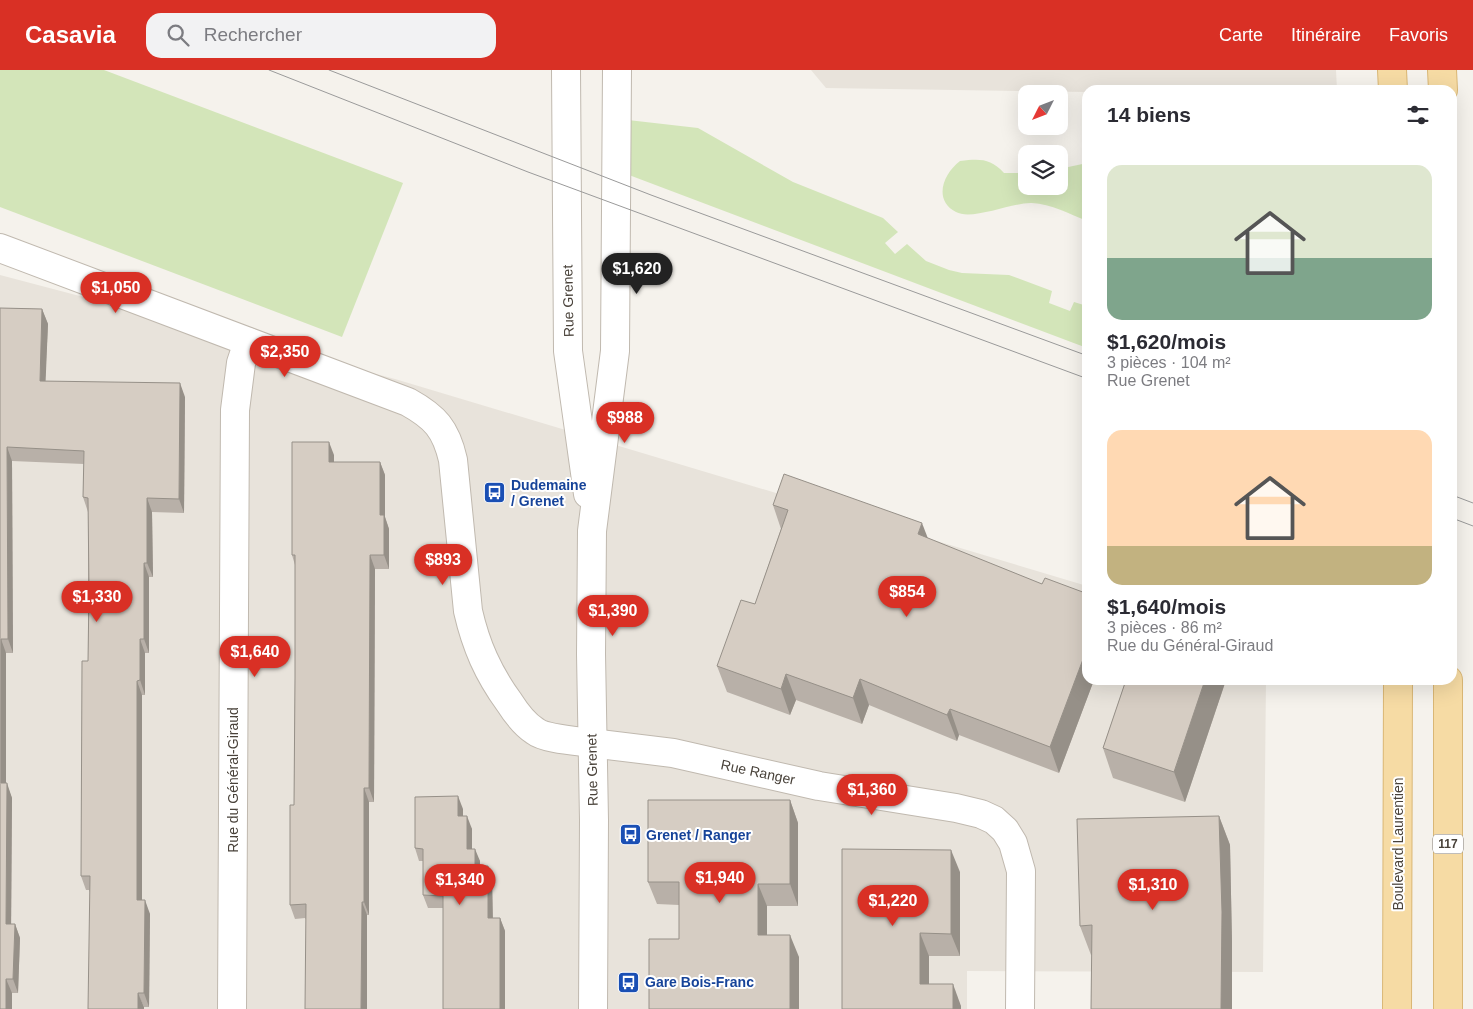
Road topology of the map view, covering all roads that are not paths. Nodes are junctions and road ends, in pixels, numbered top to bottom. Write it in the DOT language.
graph roads {
  1 [pos="566,70"];
  2 [pos="617,70"];
  3 [pos="1392,70"];
  4 [pos="1442,70"];
  5 [pos="1393,85"];
  6 [pos="1443,85"];
  7 [pos="0,248"];
  8 [pos="248,342"];
  9 [pos="592,530"];
  10 [pos="1398,685"];
  11 [pos="1448,685"];
  12 [pos="591,743"];
  13 [pos="232,1009"];
  14 [pos="593,1009"];
  15 [pos="1020,1009"];
  16 [pos="1397,1009"];
  17 [pos="1448,1009"];
  1 -- 9 [label="street, Rue Grenet"];
  2 -- 9 [label="street, Rue Grenet"];
  3 -- 5 [label="main road"];
  4 -- 6 [label="main road"];
  7 -- 8 [label="street, Rue Ranger"];
  8 -- 12 [label="street, Rue Ranger"];
  8 -- 13 [label="street, Rue du Général-Giraud"];
  9 -- 12 [label="street, Rue Grenet"];
  10 -- 16 [label="main road, Boulevard Laurentien"];
  11 -- 17 [label="main road, 117"];
  12 -- 14 [label="street, Rue Grenet"];
  12 -- 15 [label="street, Rue Ranger"];
}
